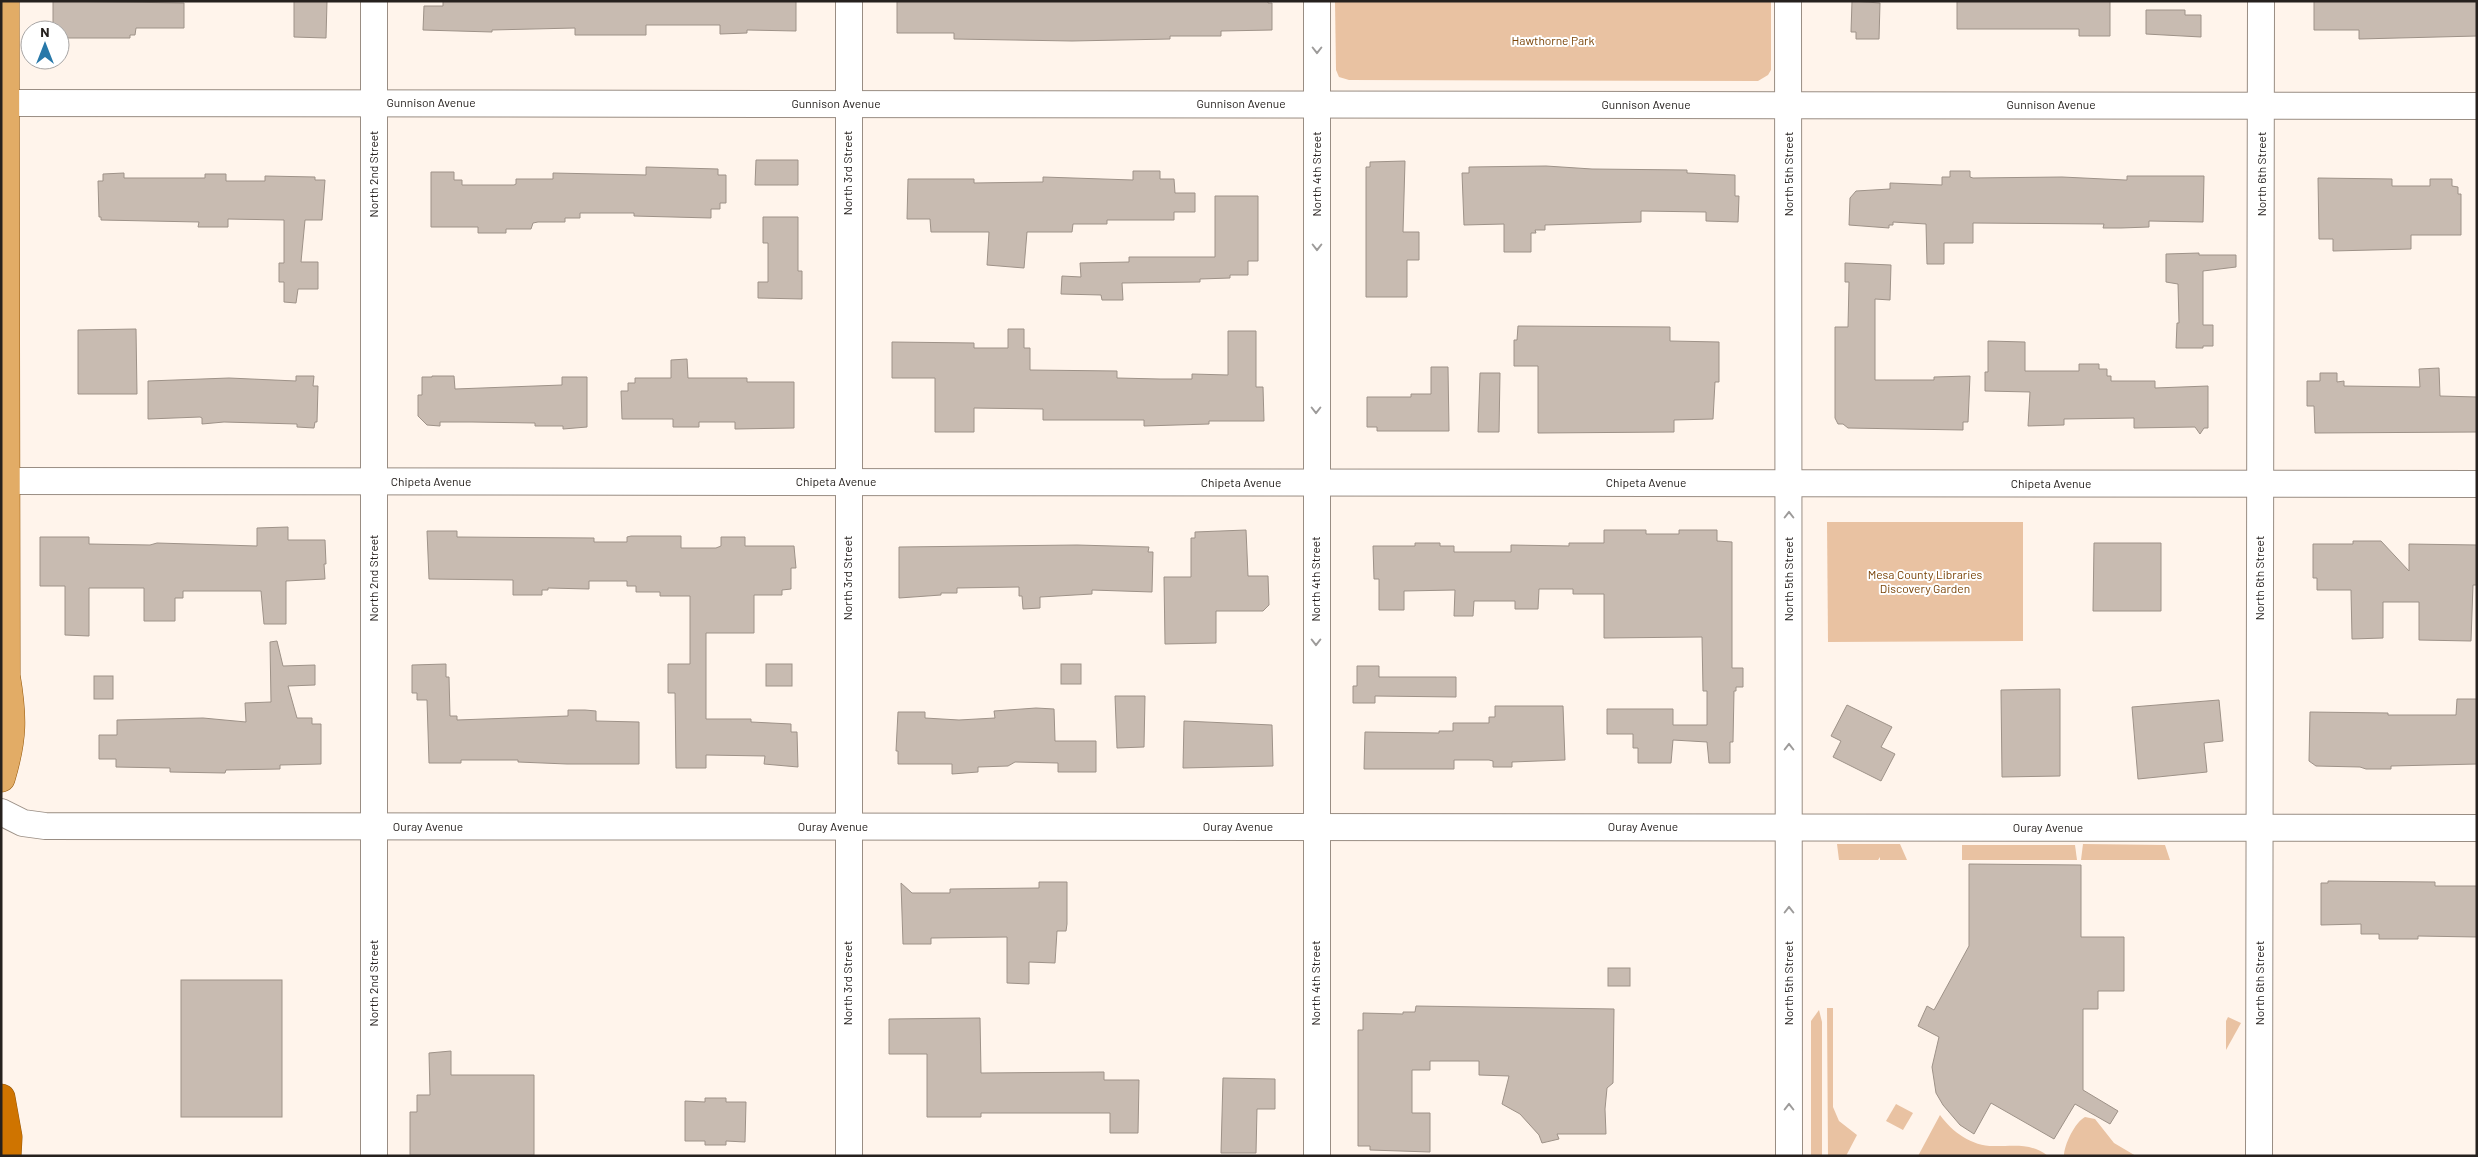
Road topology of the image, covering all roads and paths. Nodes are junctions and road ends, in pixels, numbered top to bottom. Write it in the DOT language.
graph roads {
  1 [pos="5,1"];
  2 [pos="374,1"];
  3 [pos="848,1"];
  4 [pos="1317,1"];
  5 [pos="1788,1"];
  6 [pos="2261,1"];
  7 [pos="6,102"];
  8 [pos="374,103"];
  9 [pos="848,104"];
  10 [pos="1317,104"];
  11 [pos="1789,105"];
  12 [pos="2262,106"];
  13 [pos="2477,106"];
  14 [pos="5,481"];
  15 [pos="374,482"];
  16 [pos="848,482"];
  17 [pos="1316,483"];
  18 [pos="1789,483"];
  19 [pos="2260,484"];
  20 [pos="2477,484"];
  21 [pos="4,681"];
  22 [pos="1,778"];
  23 [pos="1,812"];
  24 [pos="374,827"];
  25 [pos="848,827"];
  26 [pos="1316,827"];
  27 [pos="1789,827"];
  28 [pos="2260,828"];
  29 [pos="2477,828"];
  30 [pos="1,1098"];
  31 [pos="7,1156"];
  32 [pos="374,1156"];
  33 [pos="849,1156"];
  34 [pos="1317,1156"];
  35 [pos="1789,1156"];
  36 [pos="2259,1156"];
  1 -- 7 [label="main road"];
  2 -- 8 [label="street, North 2nd Street"];
  3 -- 9 [label="street, North 3rd Street"];
  4 -- 10 [label="street, North 4th Street, one-way"];
  5 -- 11 [label="street, North 5th Street"];
  6 -- 12 [label="street, North 6th Street"];
  7 -- 8 [label="street, Gunnison Avenue"];
  7 -- 14 [label="main road"];
  8 -- 9 [label="street, Gunnison Avenue"];
  8 -- 15 [label="street, North 2nd Street"];
  9 -- 10 [label="street, Gunnison Avenue"];
  9 -- 16 [label="street, North 3rd Street"];
  10 -- 11 [label="street, Gunnison Avenue"];
  10 -- 17 [label="street, North 4th Street, one-way"];
  11 -- 12 [label="street, Gunnison Avenue"];
  11 -- 18 [label="street, North 5th Street"];
  12 -- 13 [label="street, Gunnison Avenue"];
  12 -- 19 [label="street, North 6th Street"];
  14 -- 15 [label="street, Chipeta Avenue"];
  14 -- 21 [label="main road"];
  15 -- 16 [label="street, Chipeta Avenue"];
  15 -- 24 [label="street, North 2nd Street"];
  16 -- 17 [label="street, Chipeta Avenue"];
  16 -- 25 [label="street, North 3rd Street"];
  17 -- 18 [label="street, Chipeta Avenue"];
  17 -- 26 [label="street, North 4th Street, one-way"];
  18 -- 19 [label="street, Chipeta Avenue"];
  27 -- 18 [label="street, North 5th Street, one-way"];
  19 -- 20 [label="street, Chipeta Avenue"];
  19 -- 28 [label="street, North 6th Street"];
  21 -- 22 [label="main road"];
  23 -- 24 [label="street, Ouray Avenue"];
  24 -- 25 [label="street, Ouray Avenue"];
  24 -- 32 [label="street, North 2nd Street"];
  25 -- 26 [label="street, Ouray Avenue"];
  25 -- 33 [label="street, North 3rd Street"];
  26 -- 27 [label="street, Ouray Avenue"];
  26 -- 34 [label="street, North 4th Street"];
  27 -- 28 [label="street, Ouray Avenue"];
  35 -- 27 [label="street, North 5th Street, one-way"];
  28 -- 29 [label="street, Ouray Avenue"];
  28 -- 36 [label="street, North 6th Street"];
  30 -- 31 [label="highway"];
}
